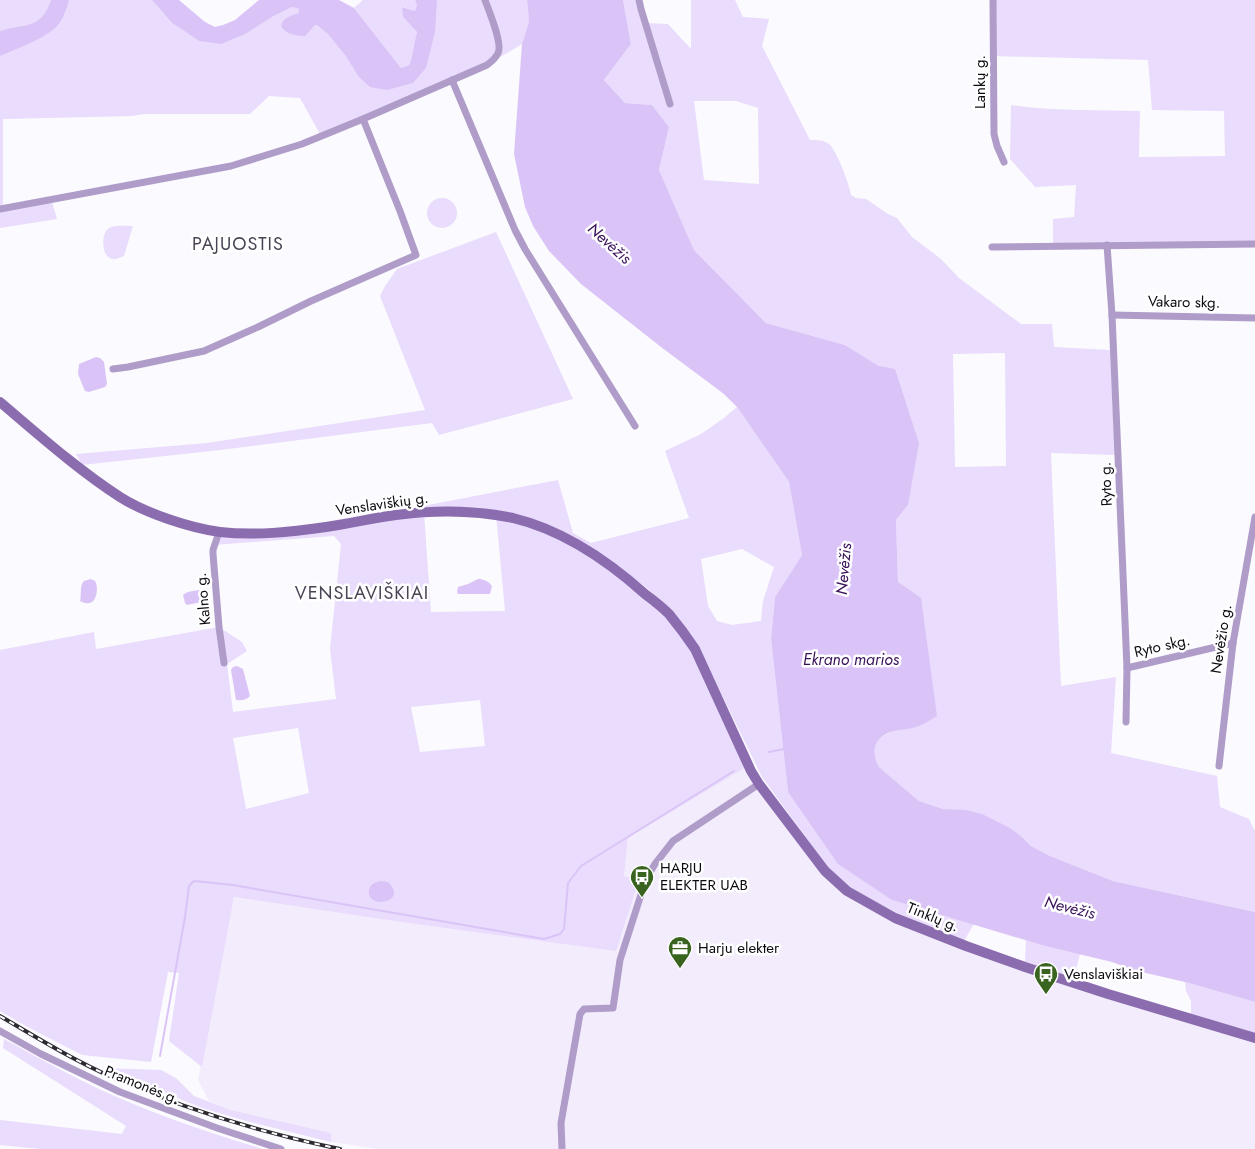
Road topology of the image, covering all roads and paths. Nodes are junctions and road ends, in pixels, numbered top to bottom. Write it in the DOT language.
graph roads {
  1 [pos="485,0"];
  2 [pos="639,0"];
  3 [pos="993,0"];
  4 [pos="452,80"];
  5 [pos="670,104"];
  6 [pos="363,119"];
  7 [pos="1004,162"];
  8 [pos="0,209"];
  9 [pos="1255,244"];
  10 [pos="1107,245"];
  11 [pos="992,248"];
  12 [pos="1112,315"];
  13 [pos="1255,318"];
  14 [pos="113,369"];
  15 [pos="0,402"];
  16 [pos="635,426"];
  17 [pos="1255,517"];
  18 [pos="219,532"];
  19 [pos="1252,548"];
  20 [pos="1233,643"];
  21 [pos="224,664"];
  22 [pos="1127,668"];
  23 [pos="709,679"];
  24 [pos="1126,722"];
  25 [pos="1219,766"];
  26 [pos="760,784"];
  27 [pos="0,1031"];
  28 [pos="1255,1038"];
  29 [pos="281,1149"];
  30 [pos="562,1149"];
  1 -- 4 [label="street"];
  2 -- 5 [label="street"];
  3 -- 7 [label="street, Lankų g."];
  4 -- 6 [label="street"];
  4 -- 16 [label="street"];
  6 -- 8 [label="street"];
  6 -- 14 [label="street"];
  9 -- 10 [label="street"];
  10 -- 11 [label="street"];
  10 -- 12 [label="street, Ryto g."];
  12 -- 13 [label="street, Vakaro skg."];
  12 -- 22 [label="street, Ryto g."];
  15 -- 18 [label="main road, Venslaviškių g."];
  17 -- 19 [label="street, Nevėžio g."];
  18 -- 21 [label="street, Kalno g."];
  18 -- 23 [label="main road, Venslaviškių g."];
  19 -- 20 [label="street, Nevėžio g."];
  20 -- 22 [label="street, Ryto skg."];
  20 -- 25 [label="street, Nevėžio g."];
  22 -- 24 [label="street, Ryto g."];
  23 -- 26 [label="main road, Tinklų g."];
  26 -- 28 [label="main road, Tinklų g."];
  26 -- 30 [label="street"];
  27 -- 29 [label="street, Pramonės g."];
}
